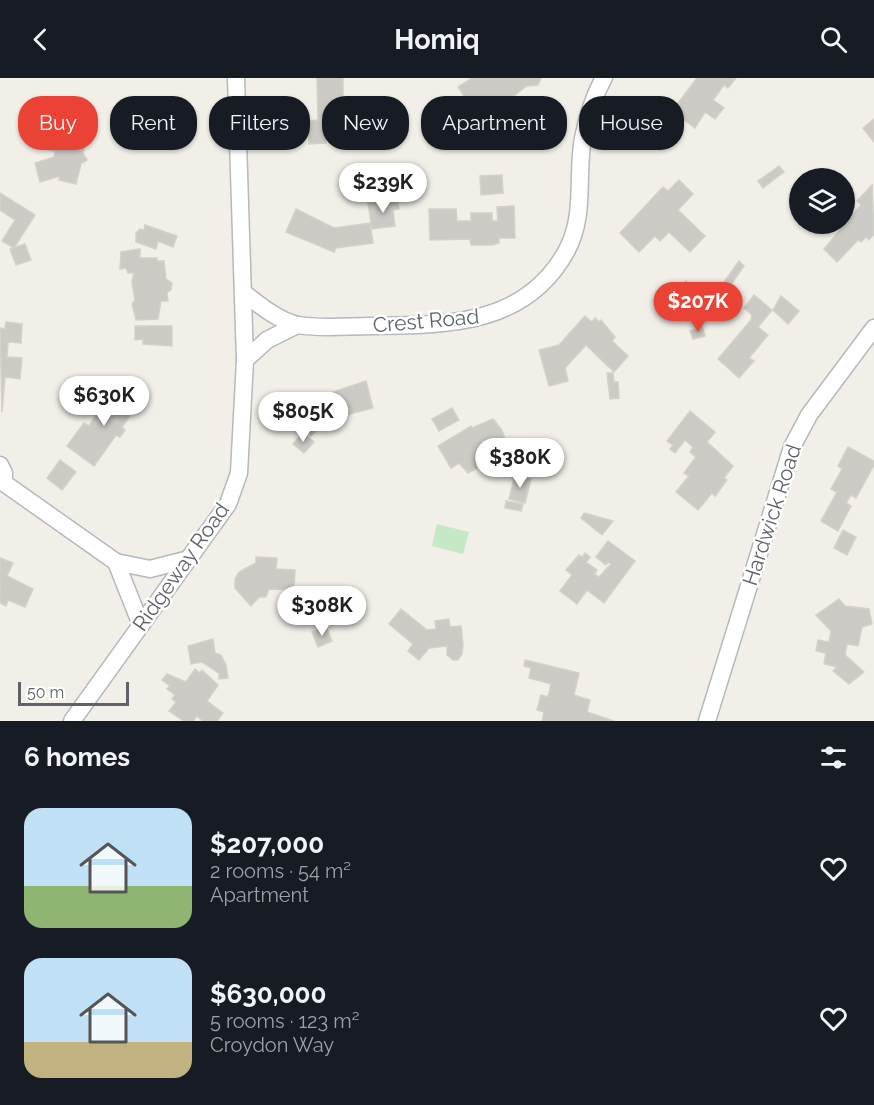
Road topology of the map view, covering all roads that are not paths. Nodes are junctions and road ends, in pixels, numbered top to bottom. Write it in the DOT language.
graph roads {
  1 [pos="236,78"];
  2 [pos="604,78"];
  3 [pos="244,293"];
  4 [pos="297,325"];
  5 [pos="874,328"];
  6 [pos="245,360"];
  7 [pos="0,465"];
  8 [pos="2,484"];
  9 [pos="189,559"];
  10 [pos="116,562"];
  11 [pos="141,625"];
  12 [pos="72,721"];
  13 [pos="707,721"];
  1 -- 3 [label="street, Ridgeway Road"];
  2 -- 4 [label="street, Crest Road"];
  3 -- 4 [label="street"];
  3 -- 6 [label="street, Ridgeway Road"];
  4 -- 6 [label="street"];
  5 -- 13 [label="street, Hardwick Road"];
  6 -- 9 [label="street, Ridgeway Road"];
  7 -- 8 [label="street"];
  8 -- 10 [label="street"];
  9 -- 10 [label="street"];
  9 -- 11 [label="street, Ridgeway Road"];
  10 -- 11 [label="street"];
  11 -- 12 [label="street, Ridgeway Road"];
}
